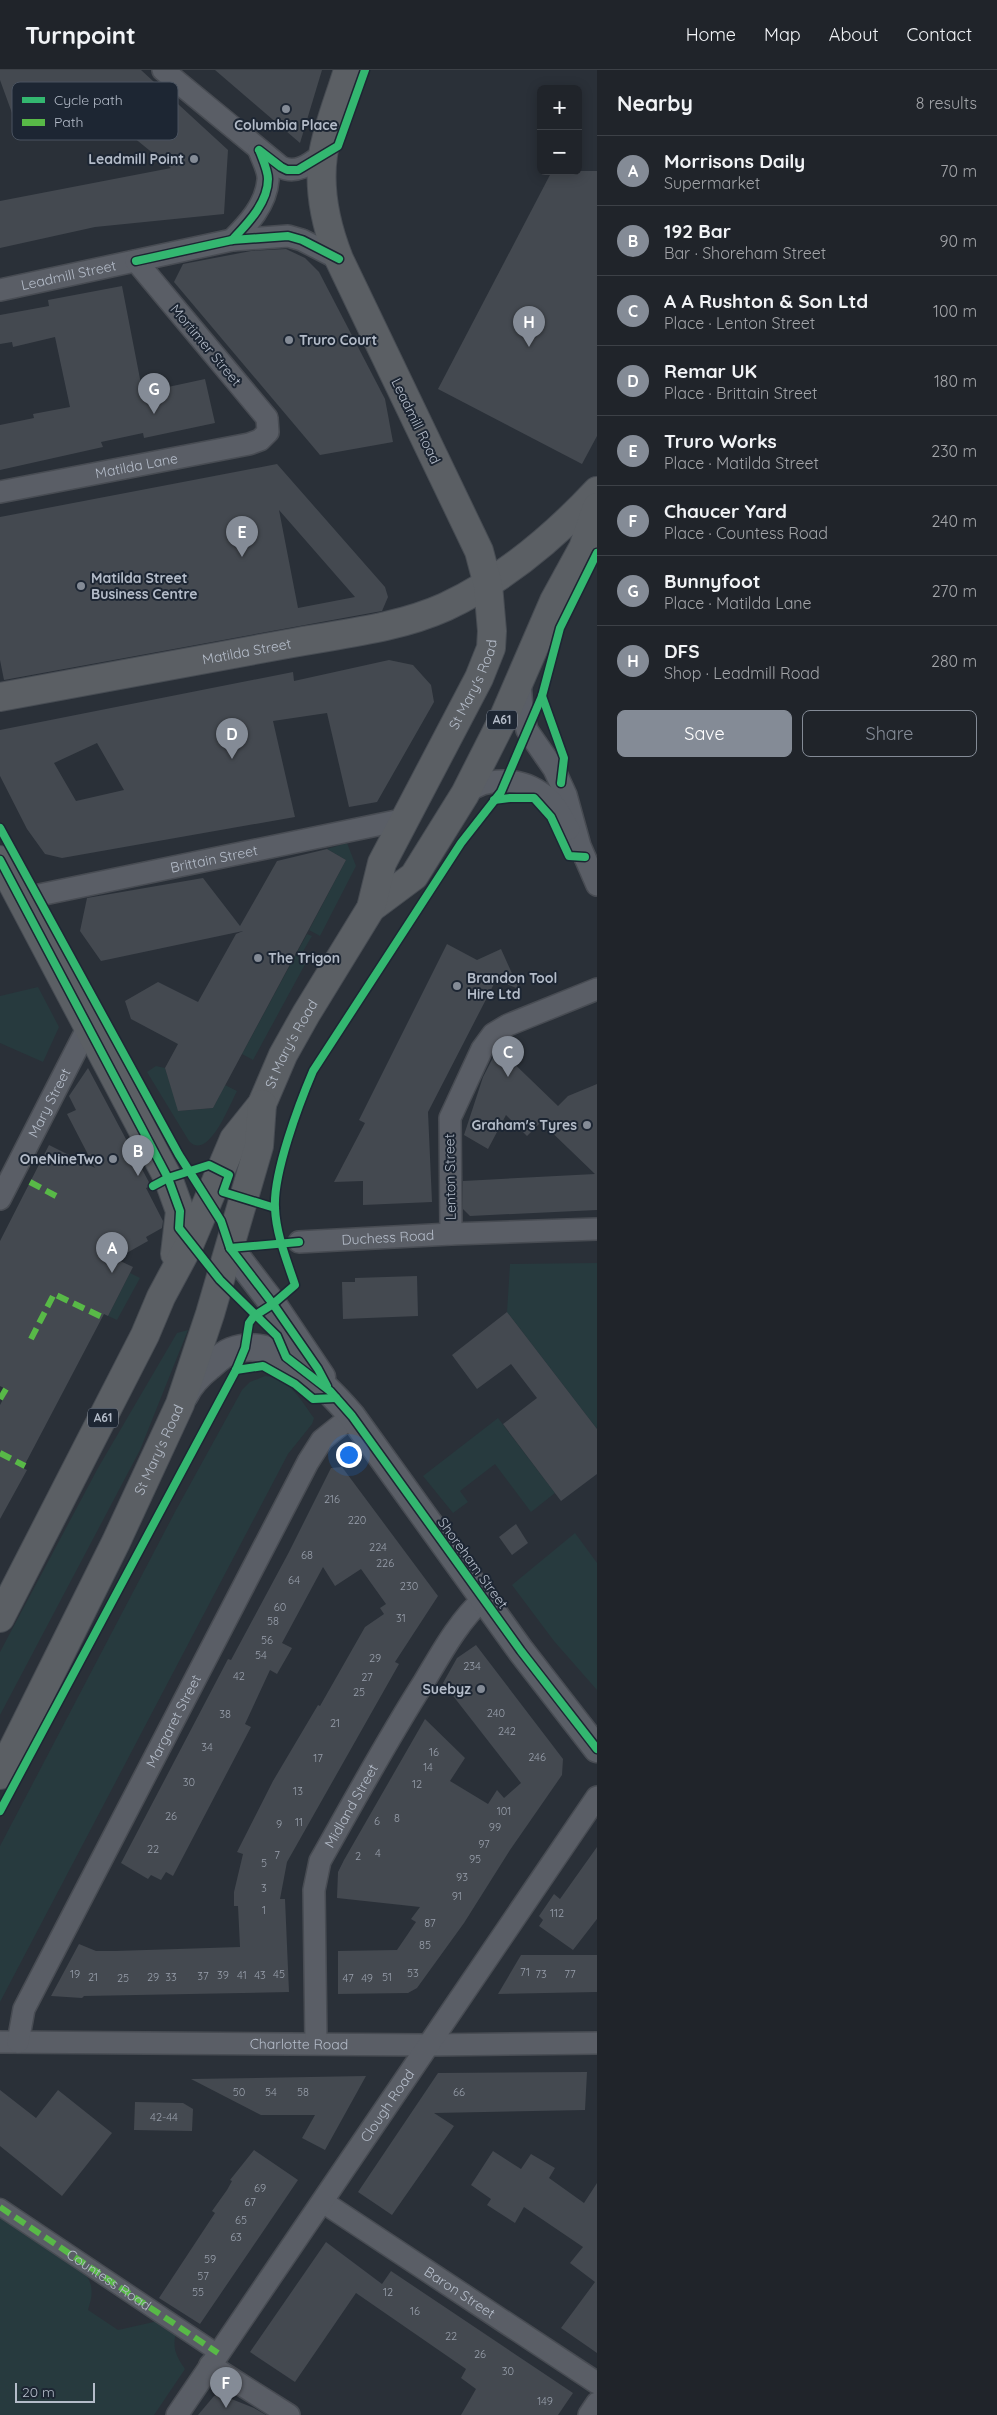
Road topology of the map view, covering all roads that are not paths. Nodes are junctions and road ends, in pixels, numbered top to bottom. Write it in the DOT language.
graph roads {
  1 [pos="163,70"];
  2 [pos="348,70"];
  3 [pos="177,82"];
  4 [pos="178,82"];
  5 [pos="259,150"];
  6 [pos="323,154"];
  7 [pos="232,240"];
  8 [pos="339,260"];
  9 [pos="136,261"];
  10 [pos="0,290"];
  11 [pos="268,432"];
  12 [pos="597,491"];
  13 [pos="0,492"];
  14 [pos="597,507"];
  15 [pos="488,585"];
  16 [pos="520,680"];
  17 [pos="0,697"];
  18 [pos="465,794"];
  19 [pos="406,819"];
  20 [pos="580,846"];
  21 [pos="0,860"];
  22 [pos="597,885"];
  23 [pos="20,899"];
  24 [pos="371,908"];
  25 [pos="597,989"];
  26 [pos="89,1025"];
  27 [pos="262,1104"];
  28 [pos="0,1199"];
  29 [pos="597,1229"];
  30 [pos="451,1234"];
  31 [pos="298,1242"];
  32 [pos="230,1248"];
  33 [pos="161,1297"];
  34 [pos="330,1391"];
  35 [pos="180,1404"];
  36 [pos="352,1416"];
  37 [pos="484,1598"];
  38 [pos="0,1618"];
  39 [pos="597,1749"];
  40 [pos="0,1775"];
  41 [pos="597,1797"];
  42 [pos="9,2042"];
  43 [pos="316,2043"];
  44 [pos="597,2043"];
  45 [pos="428,2045"];
  46 [pos="323,2202"];
  47 [pos="0,2206"];
  48 [pos="214,2359"];
  49 [pos="597,2383"];
  50 [pos="597,2403"];
  51 [pos="177,2415"];
  52 [pos="289,2415"];
  53 [pos="589,2415"];
  1 -- 3 [label="street"];
  2 -- 6 [label="highway, A61"];
  4 -- 5 [label="street"];
  5 -- 6 [label="street"];
  5 -- 7 [label="street"];
  6 -- 8 [label="highway, A61"];
  7 -- 8 [label="street, Leadmill Street"];
  7 -- 9 [label="street, Leadmill Street"];
  8 -- 15 [label="highway, Leadmill Road / A61"];
  9 -- 10 [label="street, Leadmill Street"];
  9 -- 11 [label="street, Mortimer Street"];
  11 -- 13 [label="street, Matilda Lane"];
  12 -- 15 [label="highway"];
  14 -- 16 [label="highway, St Mary's Road / A61"];
  15 -- 17 [label="highway, Matilda Street"];
  15 -- 19 [label="highway, St Mary's Road / A61"];
  16 -- 18 [label="highway, St Mary's Road / A61"];
  16 -- 20 [label="street"];
  18 -- 20 [label="street"];
  18 -- 24 [label="highway, St Mary's Road / A61"];
  19 -- 23 [label="street, Brittain Street"];
  19 -- 24 [label="highway, St Mary's Road / A61"];
  20 -- 22 [label="street"];
  21 -- 23 [label="highway, A61"];
  23 -- 26 [label="highway, A61"];
  24 -- 27 [label="highway, St Mary's Road / A61"];
  25 -- 30 [label="street, Lenton Street"];
  26 -- 28 [label="street, Mary Street"];
  26 -- 33 [label="highway, A61"];
  27 -- 32 [label="highway, St Mary's Road / A61"];
  27 -- 33 [label="highway, St Mary's Road / A61"];
  29 -- 30 [label="street, Duchess Road"];
  30 -- 31 [label="street, Duchess Road"];
  32 -- 33 [label="highway, A61"];
  32 -- 34 [label="street, Shoreham Street"];
  32 -- 35 [label="highway, St Mary's Road / A61"];
  33 -- 38 [label="highway, St Mary's Road / A61"];
  34 -- 35 [label="street, Shoreham Street"];
  34 -- 36 [label="street, Shoreham Street"];
  35 -- 40 [label="highway, St Mary's Road / A61"];
  36 -- 37 [label="street, Shoreham Street"];
  36 -- 42 [label="street, Margaret Street"];
  37 -- 39 [label="street, Shoreham Street"];
  37 -- 43 [label="street, Midland Street"];
  41 -- 45 [label="street, Clough Road"];
  42 -- 43 [label="street, Charlotte Road"];
  43 -- 45 [label="street, Charlotte Road"];
  44 -- 45 [label="street, Charlotte Road"];
  45 -- 46 [label="street, Clough Road"];
  46 -- 48 [label="street, Clough Road"];
  46 -- 49 [label="street, Baron Street"];
  47 -- 48 [label="street, Countess Road"];
  48 -- 51 [label="street, Clough Road"];
  48 -- 52 [label="street, Countess Road"];
  50 -- 53 [label="street"];
}
